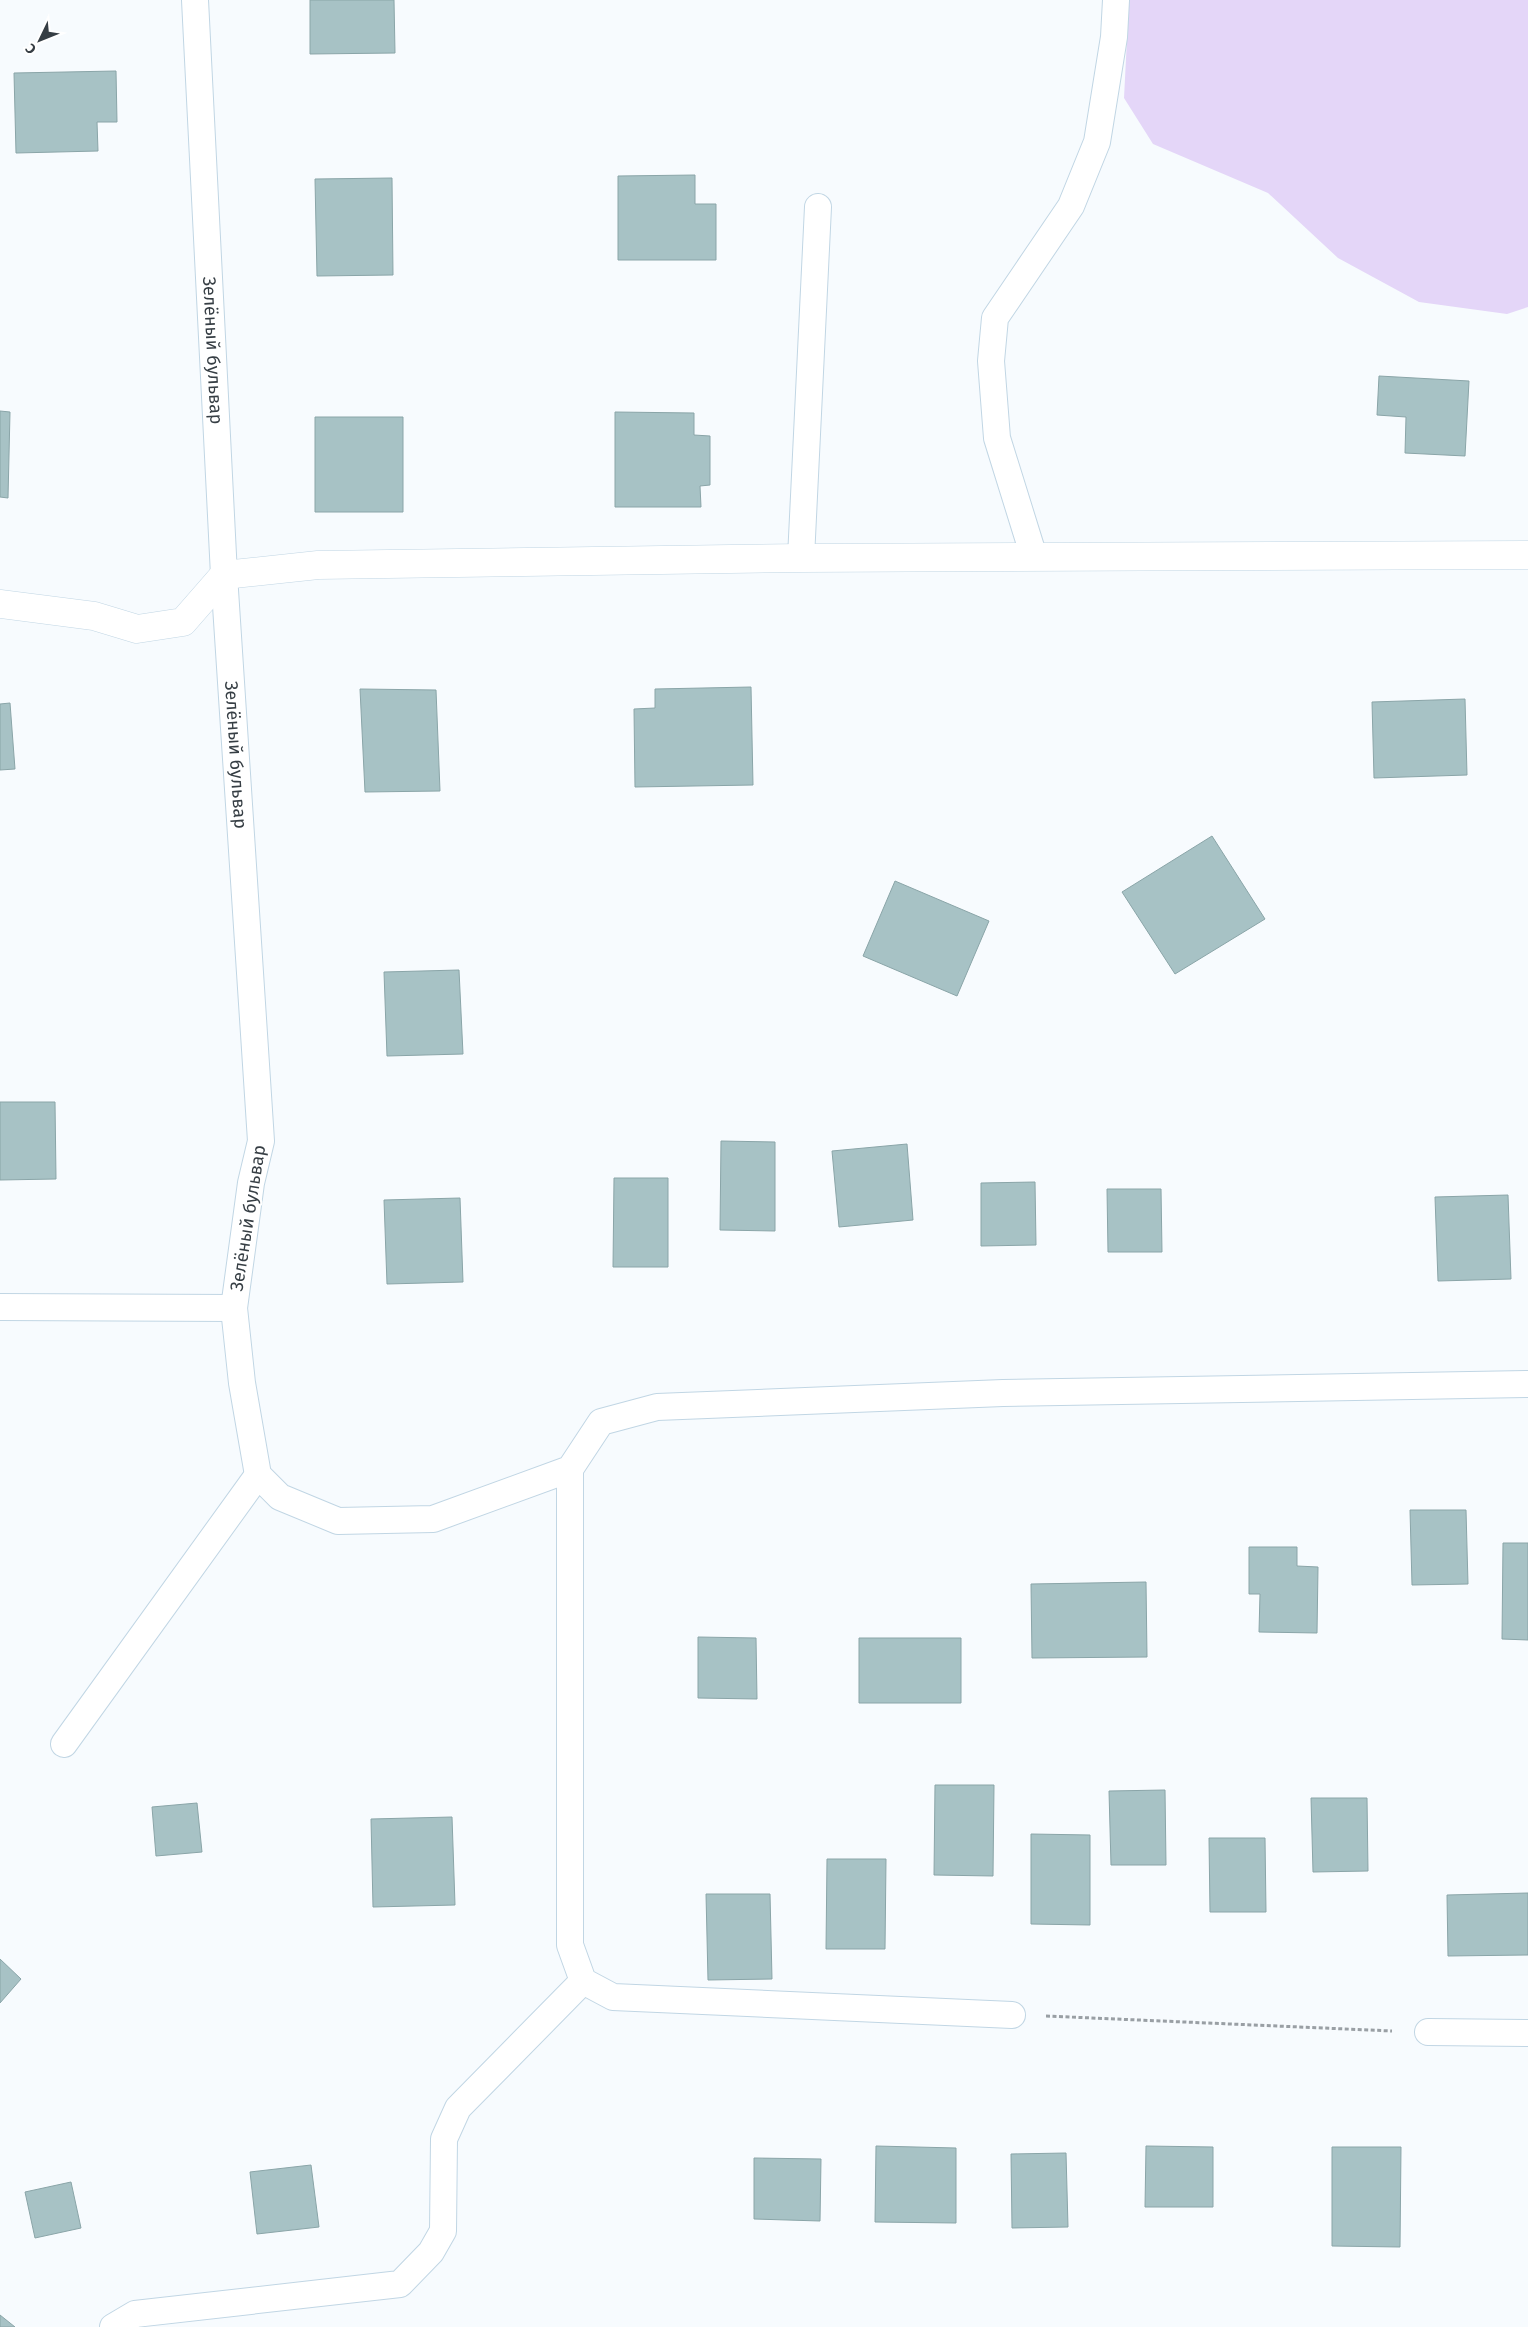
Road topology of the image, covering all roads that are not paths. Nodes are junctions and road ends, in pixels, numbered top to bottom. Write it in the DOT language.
graph roads {
  1 [pos="195,0"];
  2 [pos="1116,0"];
  3 [pos="818,207"];
  4 [pos="1528,556"];
  5 [pos="1034,557"];
  6 [pos="801,558"];
  7 [pos="224,575"];
  8 [pos="0,604"];
  9 [pos="0,1308"];
  10 [pos="234,1308"];
  11 [pos="1528,1384"];
  12 [pos="570,1469"];
  13 [pos="258,1475"];
  14 [pos="64,1744"];
  15 [pos="583,1981"];
  16 [pos="1012,2015"];
  17 [pos="1428,2032"];
  18 [pos="1528,2033"];
  19 [pos="113,2327"];
  1 -- 7 [label="lane, Зелёный бульвар"];
  2 -- 5 [label="lane"];
  3 -- 6 [label="lane"];
  4 -- 5 [label="street"];
  5 -- 6 [label="street"];
  6 -- 7 [label="street"];
  7 -- 8 [label="street"];
  7 -- 10 [label="lane, Зелёный бульвар"];
  9 -- 10 [label="lane"];
  10 -- 13 [label="lane, Зелёный бульвар"];
  11 -- 12 [label="lane"];
  12 -- 13 [label="lane"];
  12 -- 15 [label="lane"];
  13 -- 14 [label="lane"];
  15 -- 16 [label="lane"];
  15 -- 19 [label="lane"];
  17 -- 18 [label="lane"];
}
